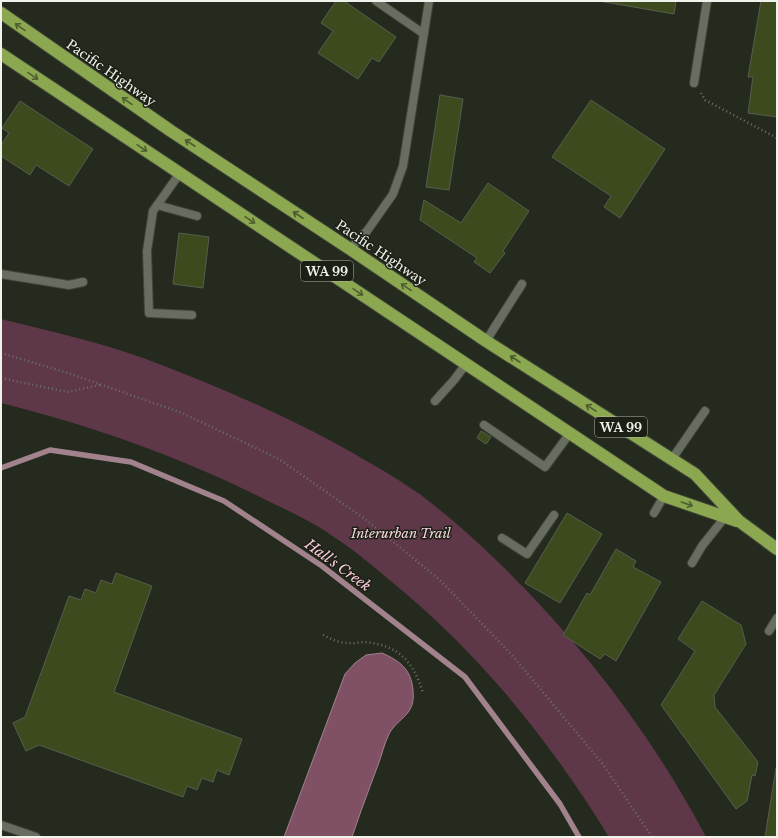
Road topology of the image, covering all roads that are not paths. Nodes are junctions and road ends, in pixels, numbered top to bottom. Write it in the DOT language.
graph roads {
  1 [pos="376,1"];
  2 [pos="429,1"];
  3 [pos="707,1"];
  4 [pos="1,13"];
  5 [pos="424,34"];
  6 [pos="1,54"];
  7 [pos="694,83"];
  8 [pos="180,173"];
  9 [pos="157,205"];
  10 [pos="198,216"];
  11 [pos="350,249"];
  12 [pos="1,274"];
  13 [pos="83,282"];
  14 [pos="522,284"];
  15 [pos="192,315"];
  16 [pos="486,341"];
  17 [pos="466,364"];
  18 [pos="435,401"];
  19 [pos="705,411"];
  20 [pos="484,425"];
  21 [pos="570,433"];
  22 [pos="672,459"];
  23 [pos="664,496"];
  24 [pos="654,513"];
  25 [pos="554,514"];
  26 [pos="725,517"];
  27 [pos="739,521"];
  28 [pos="502,538"];
  29 [pos="777,549"];
  30 [pos="692,563"];
  31 [pos="777,618"];
  32 [pos="768,631"];
  33 [pos="1,825"];
  34 [pos="36,837"];
  1 -- 5 [label="lane"];
  2 -- 5 [label="lane"];
  3 -- 7 [label="lane"];
  11 -- 4 [label="highway, Pacific Highway / WA 99, one-way"];
  5 -- 11 [label="lane"];
  6 -- 8 [label="highway, Pacific Highway / WA 99, one-way"];
  8 -- 9 [label="lane"];
  8 -- 17 [label="highway, Pacific Highway / WA 99, one-way"];
  9 -- 10 [label="lane"];
  9 -- 15 [label="lane"];
  16 -- 11 [label="highway, Pacific Highway / WA 99, one-way"];
  12 -- 13 [label="lane"];
  14 -- 16 [label="lane"];
  22 -- 16 [label="highway, Pacific Highway / WA 99, one-way"];
  17 -- 18 [label="lane"];
  17 -- 21 [label="highway, Pacific Highway / WA 99"];
  19 -- 22 [label="lane"];
  20 -- 21 [label="lane"];
  21 -- 23 [label="highway, Pacific Highway / WA 99"];
  22 -- 27 [label="highway, Pacific Highway / WA 99"];
  23 -- 24 [label="lane"];
  23 -- 26 [label="highway, Pacific Highway / WA 99, one-way"];
  25 -- 28 [label="lane"];
  26 -- 27 [label="highway, Pacific Highway / WA 99"];
  26 -- 30 [label="lane"];
  27 -- 29 [label="highway, Pacific Highway / WA 99"];
  31 -- 32 [label="lane"];
  33 -- 34 [label="lane"];
}
